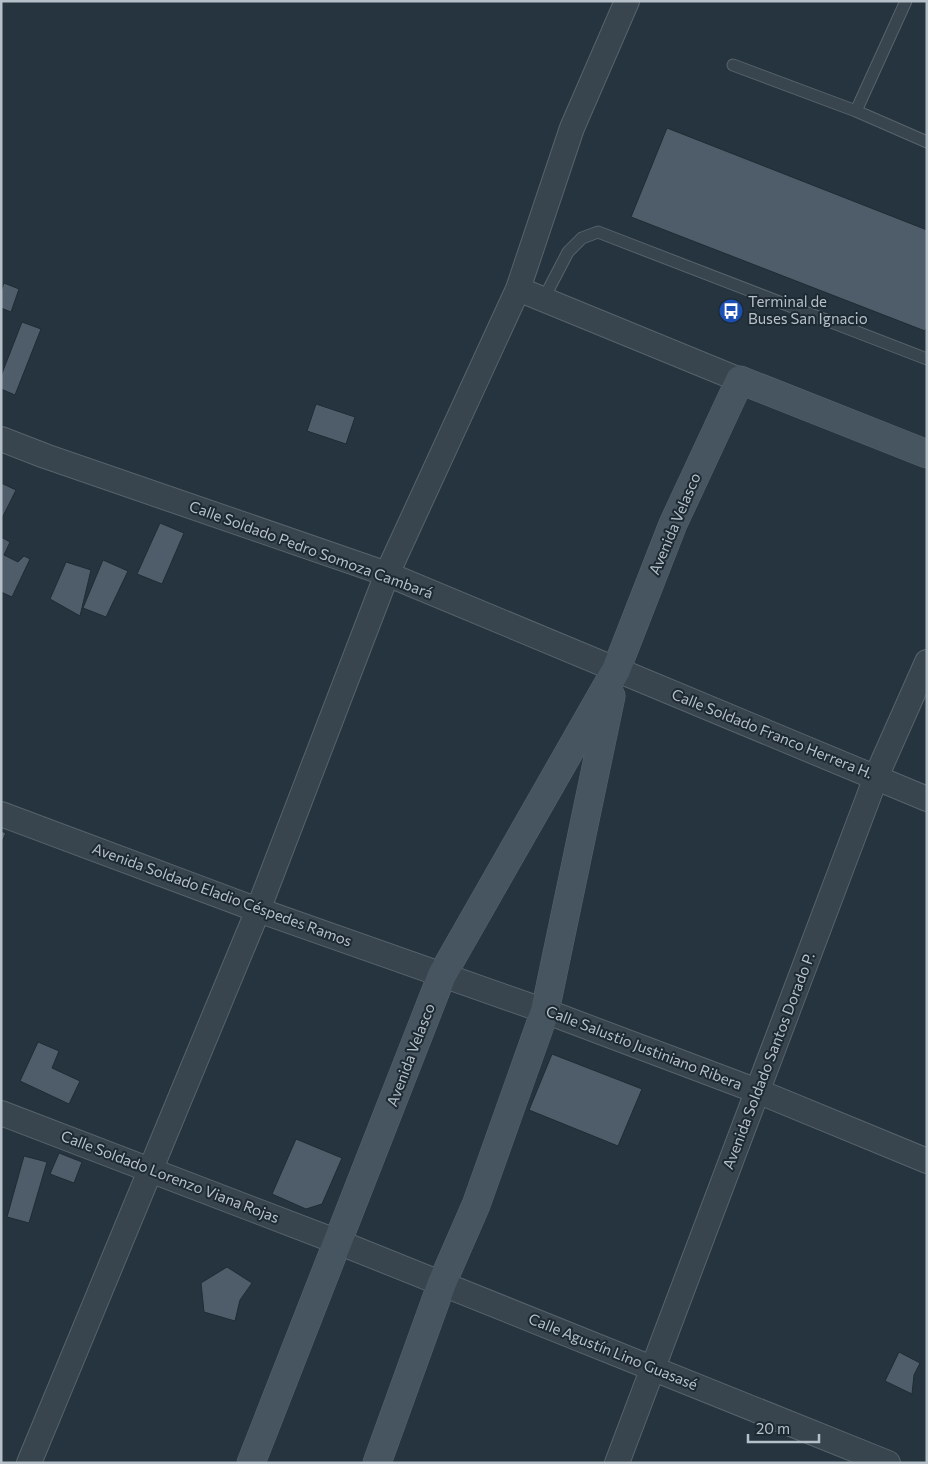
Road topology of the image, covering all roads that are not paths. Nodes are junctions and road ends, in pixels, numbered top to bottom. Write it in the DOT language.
graph roads {
  1 [pos="627,1"];
  2 [pos="906,1"];
  3 [pos="733,64"];
  4 [pos="856,111"];
  5 [pos="927,142"];
  6 [pos="518,289"];
  7 [pos="543,300"];
  8 [pos="927,359"];
  9 [pos="740,380"];
  10 [pos="1,439"];
  11 [pos="927,454"];
  12 [pos="387,574"];
  13 [pos="927,662"];
  14 [pos="616,670"];
  15 [pos="876,777"];
  16 [pos="927,799"];
  17 [pos="1,814"];
  18 [pos="258,910"];
  19 [pos="442,975"];
  20 [pos="545,1010"];
  21 [pos="757,1091"];
  22 [pos="1,1113"];
  23 [pos="927,1161"];
  24 [pos="150,1170"];
  25 [pos="338,1242"];
  26 [pos="442,1284"];
  27 [pos="654,1369"];
  28 [pos="29,1463"];
  29 [pos="251,1463"];
  30 [pos="377,1463"];
  31 [pos="617,1463"];
  32 [pos="888,1463"];
  1 -- 6 [label="street"];
  2 -- 4 [label="lane"];
  3 -- 4 [label="lane"];
  4 -- 5 [label="lane"];
  6 -- 7 [label="street"];
  6 -- 12 [label="street"];
  7 -- 8 [label="lane"];
  7 -- 9 [label="street"];
  9 -- 11 [label="street"];
  9 -- 14 [label="street, Avenida Velasco"];
  10 -- 12 [label="street, Calle Soldado Pedro Somoza Cambará"];
  12 -- 14 [label="street, Calle Soldado Pedro Somoza Cambará"];
  12 -- 18 [label="street"];
  13 -- 15 [label="street, Avenida Soldado Santos Dorado P."];
  14 -- 15 [label="street, Calle Soldado Franco Herrera H."];
  14 -- 19 [label="street, Avenida Velasco"];
  14 -- 20 [label="street, Avenida Velasco"];
  15 -- 16 [label="street, Calle Soldado Franco Herrera H."];
  15 -- 21 [label="street, Avenida Soldado Santos Dorado P."];
  17 -- 18 [label="street, Avenida Soldado Eladio Céspedes Ramos"];
  18 -- 19 [label="street, Avenida Soldado Eladio Céspedes Ramos"];
  18 -- 24 [label="street"];
  19 -- 20 [label="street, Calle Salustio Justiniano Ribera"];
  19 -- 25 [label="street, Avenida Velasco"];
  20 -- 21 [label="street, Calle Salustio Justiniano Ribera"];
  20 -- 26 [label="street, Avenida Velasco"];
  21 -- 23 [label="street, Calle Salustio Justiniano Ribera"];
  21 -- 27 [label="street, Avenida Soldado Santos Dorado P."];
  22 -- 24 [label="street, Calle Soldado Lorenzo Viana Rojas"];
  24 -- 25 [label="street, Calle Soldado Lorenzo Viana Rojas"];
  24 -- 28 [label="street"];
  25 -- 26 [label="street, Calle Agustín Lino Guasasé"];
  25 -- 29 [label="street, Avenida Velasco"];
  26 -- 27 [label="street, Calle Agustín Lino Guasasé"];
  26 -- 30 [label="street, Avenida Velasco"];
  27 -- 31 [label="street, Avenida Soldado Santos Dorado P."];
  27 -- 32 [label="street, Calle Agustín Lino Guasasé"];
}
